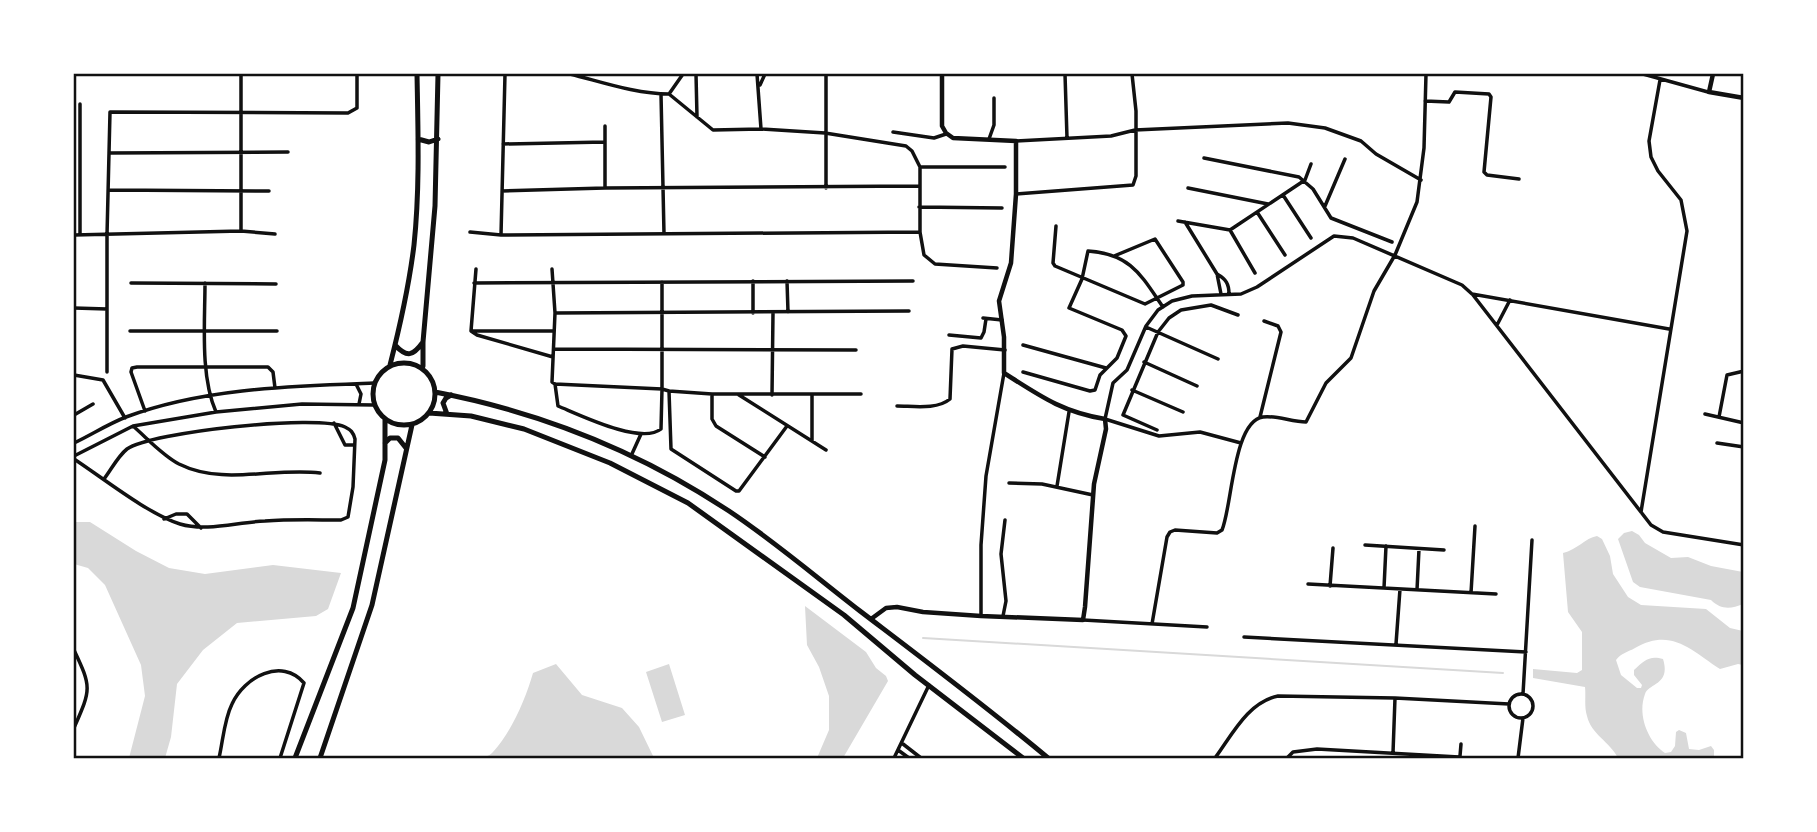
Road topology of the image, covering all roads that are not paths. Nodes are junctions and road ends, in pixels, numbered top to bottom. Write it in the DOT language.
graph roads {
  1 [pos="241,74"];
  2 [pos="357,74"];
  3 [pos="417,74"];
  4 [pos="438,74"];
  5 [pos="505,74"];
  6 [pos="569,74"];
  7 [pos="683,74"];
  8 [pos="696,74"];
  9 [pos="757,74"];
  10 [pos="765,74"];
  11 [pos="826,74"];
  12 [pos="942,74"];
  13 [pos="1065,74"];
  14 [pos="1132,74"];
  15 [pos="1426,74"];
  16 [pos="1643,74"];
  17 [pos="1713,74"];
  18 [pos="1660,80"];
  19 [pos="759,87"];
  20 [pos="1709,92"];
  21 [pos="661,94"];
  22 [pos="669,94"];
  23 [pos="994,98"];
  24 [pos="1744,98"];
  25 [pos="1425,100"];
  26 [pos="80,104"];
  27 [pos="241,113"];
  28 [pos="697,117"];
  29 [pos="605,126"];
  30 [pos="761,129"];
  31 [pos="1135,130"];
  32 [pos="893,132"];
  33 [pos="825,133"];
  34 [pos="946,133"];
  35 [pos="1067,138"];
  36 [pos="418,139"];
  37 [pos="438,139"];
  38 [pos="988,141"];
  39 [pos="1016,141"];
  40 [pos="605,142"];
  41 [pos="503,144"];
  42 [pos="241,151"];
  43 [pos="288,152"];
  44 [pos="109,153"];
  45 [pos="1205,158"];
  46 [pos="1345,159"];
  47 [pos="1311,163"];
  48 [pos="920,167"];
  49 [pos="1004,167"];
  50 [pos="1519,179"];
  51 [pos="1305,180"];
  52 [pos="1421,180"];
  53 [pos="919,186"];
  54 [pos="664,187"];
  55 [pos="605,188"];
  56 [pos="826,188"];
  57 [pos="1188,188"];
  58 [pos="108,190"];
  59 [pos="241,190"];
  60 [pos="270,191"];
  61 [pos="502,191"];
  62 [pos="1016,194"];
  63 [pos="1283,195"];
  64 [pos="1269,204"];
  65 [pos="919,207"];
  66 [pos="1324,207"];
  67 [pos="1002,208"];
  68 [pos="1257,212"];
  69 [pos="1178,221"];
  70 [pos="1185,222"];
  71 [pos="1056,226"];
  72 [pos="1230,230"];
  73 [pos="241,231"];
  74 [pos="470,232"];
  75 [pos="920,232"];
  76 [pos="74,234"];
  77 [pos="275,234"];
  78 [pos="664,234"];
  79 [pos="80,235"];
  80 [pos="107,235"];
  81 [pos="501,235"];
  82 [pos="1311,238"];
  83 [pos="1392,242"];
  84 [pos="1285,255"];
  85 [pos="1113,256"];
  86 [pos="1395,256"];
  87 [pos="552,268"];
  88 [pos="997,268"];
  89 [pos="476,269"];
  90 [pos="1255,273"];
  91 [pos="1217,274"];
  92 [pos="1082,279"];
  93 [pos="554,281"];
  94 [pos="753,281"];
  95 [pos="787,281"];
  96 [pos="913,281"];
  97 [pos="662,282"];
  98 [pos="131,283"];
  99 [pos="205,283"];
  100 [pos="276,284"];
  101 [pos="474,284"];
  102 [pos="1221,294"];
  103 [pos="1229,294"];
  104 [pos="1472,294"];
  105 [pos="1157,298"];
  106 [pos="1510,300"];
  107 [pos="1163,307"];
  108 [pos="74,308"];
  109 [pos="107,309"];
  110 [pos="909,311"];
  111 [pos="773,312"];
  112 [pos="788,312"];
  113 [pos="555,313"];
  114 [pos="752,313"];
  115 [pos="662,314"];
  116 [pos="1238,315"];
  117 [pos="1002,320"];
  118 [pos="1264,321"];
  119 [pos="1146,326"];
  120 [pos="1497,326"];
  121 [pos="1669,329"];
  122 [pos="130,331"];
  123 [pos="205,331"];
  124 [pos="277,331"];
  125 [pos="471,331"];
  126 [pos="554,331"];
  127 [pos="1158,332"];
  128 [pos="949,335"];
  129 [pos="423,342"];
  130 [pos="395,345"];
  131 [pos="1023,345"];
  132 [pos="554,349"];
  133 [pos="662,349"];
  134 [pos="772,349"];
  135 [pos="856,349"];
  136 [pos="1004,349"];
  137 [pos="553,357"];
  138 [pos="1218,359"];
  139 [pos="1144,362"];
  140 [pos="390,365"];
  141 [pos="207,366"];
  142 [pos="423,366"];
  143 [pos="1107,368"];
  144 [pos="1744,371"];
  145 [pos="107,372"];
  146 [pos="1023,372"];
  147 [pos="1004,373"];
  148 [pos="74,375"];
  149 [pos="374,383"];
  150 [pos="356,384"];
  151 [pos="555,384"];
  152 [pos="1197,386"];
  153 [pos="275,388"];
  154 [pos="662,389"];
  155 [pos="1132,390"];
  156 [pos="669,391"];
  157 [pos="435,392"];
  158 [pos="712,394"];
  159 [pos="737,394"];
  160 [pos="861,394"];
  161 [pos="772,395"];
  162 [pos="811,395"];
  163 [pos="209,396"];
  164 [pos="451,396"];
  165 [pos="93,404"];
  166 [pos="358,405"];
  167 [pos="374,405"];
  168 [pos="897,405"];
  169 [pos="145,411"];
  170 [pos="216,412"];
  171 [pos="1069,412"];
  172 [pos="1183,412"];
  173 [pos="429,413"];
  174 [pos="447,414"];
  175 [pos="1705,414"];
  176 [pos="74,415"];
  177 [pos="1260,417"];
  178 [pos="1719,417"];
  179 [pos="125,418"];
  180 [pos="385,419"];
  181 [pos="1105,419"];
  182 [pos="1744,422"];
  183 [pos="334,424"];
  184 [pos="412,425"];
  185 [pos="133,426"];
  186 [pos="787,426"];
  187 [pos="1157,430"];
  188 [pos="641,434"];
  189 [pos="150,441"];
  190 [pos="812,441"];
  191 [pos="74,443"];
  192 [pos="385,443"];
  193 [pos="1241,443"];
  194 [pos="1717,443"];
  195 [pos="354,445"];
  196 [pos="1744,447"];
  197 [pos="406,449"];
  198 [pos="826,450"];
  199 [pos="631,456"];
  200 [pos="765,457"];
  201 [pos="74,458"];
  202 [pos="320,473"];
  203 [pos="104,479"];
  204 [pos="1009,483"];
  205 [pos="1057,487"];
  206 [pos="1093,495"];
  207 [pos="1641,512"];
  208 [pos="164,519"];
  209 [pos="1005,520"];
  210 [pos="1475,526"];
  211 [pos="201,528"];
  212 [pos="1532,540"];
  213 [pos="1365,545"];
  214 [pos="1744,545"];
  215 [pos="1386,546"];
  216 [pos="1333,548"];
  217 [pos="1419,548"];
  218 [pos="1444,550"];
  219 [pos="790,557"];
  220 [pos="780,569"];
  221 [pos="1308,584"];
  222 [pos="1330,586"];
  223 [pos="1384,588"];
  224 [pos="1400,589"];
  225 [pos="1417,590"];
  226 [pos="1471,593"];
  227 [pos="1496,594"];
  228 [pos="981,616"];
  229 [pos="1003,616"];
  230 [pos="871,619"];
  231 [pos="1083,620"];
  232 [pos="1152,624"];
  233 [pos="1207,627"];
  234 [pos="1244,636"];
  235 [pos="1396,644"];
  236 [pos="74,650"];
  237 [pos="1525,652"];
  238 [pos="929,685"];
  239 [pos="1523,694"];
  240 [pos="1395,698"];
  241 [pos="980,704"];
  242 [pos="1509,704"];
  243 [pos="970,717"];
  244 [pos="1523,718"];
  245 [pos="74,728"];
  246 [pos="903,744"];
  247 [pos="1461,744"];
  248 [pos="898,750"];
  249 [pos="1349,751"];
  250 [pos="1393,753"];
  251 [pos="1407,756"];
  252 [pos="219,758"];
  253 [pos="280,758"];
  254 [pos="295,758"];
  255 [pos="320,758"];
  256 [pos="894,758"];
  257 [pos="909,758"];
  258 [pos="921,758"];
  259 [pos="1023,758"];
  260 [pos="1048,758"];
  261 [pos="1215,758"];
  262 [pos="1287,758"];
  263 [pos="1348,758"];
  264 [pos="1460,758"];
  265 [pos="1518,758"];
  1 -- 27 [label="street"];
  2 -- 27 [label="street"];
  3 -- 36 [label="main road"];
  4 -- 37 [label="main road"];
  5 -- 41 [label="street"];
  6 -- 21 [label="street"];
  7 -- 22 [label="street"];
  8 -- 28 [label="street"];
  9 -- 19 [label="street"];
  10 -- 19 [label="street"];
  11 -- 33 [label="street"];
  12 -- 34 [label="street"];
  13 -- 35 [label="street"];
  14 -- 31 [label="street"];
  15 -- 25 [label="street"];
  16 -- 18 [label="street"];
  17 -- 20 [label="street"];
  18 -- 20 [label="street"];
  18 -- 121 [label="street"];
  19 -- 30 [label="street"];
  20 -- 24 [label="street"];
  21 -- 22 [label="street"];
  21 -- 54 [label="street"];
  22 -- 28 [label="street"];
  23 -- 38 [label="street"];
  25 -- 50 [label="street"];
  25 -- 52 [label="street"];
  26 -- 79 [label="street"];
  27 -- 42 [label="street"];
  27 -- 44 [label="street"];
  28 -- 30 [label="street"];
  29 -- 40 [label="street"];
  30 -- 33 [label="street"];
  31 -- 35 [label="street"];
  31 -- 52 [label="street"];
  31 -- 62 [label="street"];
  32 -- 34 [label="street"];
  33 -- 48 [label="street"];
  33 -- 56 [label="street"];
  34 -- 38 [label="street"];
  35 -- 39 [label="street"];
  36 -- 37 [label="main road"];
  36 -- 130 [label="main road"];
  37 -- 129 [label="main road"];
  38 -- 39 [label="street"];
  39 -- 62 [label="street"];
  40 -- 41 [label="street"];
  40 -- 55 [label="street"];
  41 -- 61 [label="street"];
  42 -- 43 [label="street"];
  42 -- 44 [label="street"];
  42 -- 59 [label="street"];
  44 -- 58 [label="street"];
  45 -- 51 [label="street"];
  46 -- 66 [label="street"];
  47 -- 51 [label="street"];
  48 -- 49 [label="street"];
  48 -- 53 [label="street"];
  51 -- 63 [label="street"];
  51 -- 66 [label="street"];
  52 -- 86 [label="street"];
  53 -- 56 [label="street"];
  53 -- 65 [label="street"];
  54 -- 55 [label="street"];
  54 -- 56 [label="street"];
  54 -- 78 [label="street"];
  55 -- 61 [label="street"];
  57 -- 64 [label="street"];
  58 -- 59 [label="street"];
  58 -- 80 [label="street"];
  59 -- 60 [label="street"];
  59 -- 73 [label="street"];
  61 -- 81 [label="street"];
  62 -- 117 [label="street"];
  63 -- 64 [label="street"];
  63 -- 82 [label="street"];
  64 -- 68 [label="street"];
  65 -- 67 [label="street"];
  65 -- 75 [label="street"];
  66 -- 83 [label="street"];
  68 -- 72 [label="street"];
  68 -- 84 [label="street"];
  69 -- 70 [label="street"];
  70 -- 72 [label="street"];
  70 -- 91 [label="street"];
  71 -- 92 [label="street"];
  72 -- 90 [label="street"];
  73 -- 77 [label="street"];
  73 -- 80 [label="street"];
  74 -- 81 [label="street"];
  75 -- 78 [label="street"];
  75 -- 88 [label="street"];
  76 -- 79 [label="street"];
  78 -- 81 [label="street"];
  79 -- 80 [label="street"];
  80 -- 109 [label="street"];
  85 -- 92 [label="street"];
  85 -- 105 [label="street"];
  85 -- 105 [label="street"];
  86 -- 103 [label="street"];
  86 -- 104 [label="street"];
  86 -- 177 [label="street"];
  87 -- 93 [label="street"];
  89 -- 101 [label="street"];
  91 -- 102 [label="street"];
  91 -- 103 [label="street"];
  92 -- 105 [label="street"];
  92 -- 143 [label="street"];
  93 -- 97 [label="street"];
  93 -- 101 [label="street"];
  93 -- 113 [label="street"];
  94 -- 95 [label="street"];
  94 -- 97 [label="street"];
  94 -- 114 [label="street"];
  95 -- 96 [label="street"];
  95 -- 112 [label="street"];
  97 -- 115 [label="street"];
  98 -- 99 [label="street"];
  99 -- 100 [label="street"];
  99 -- 123 [label="street"];
  101 -- 125 [label="street"];
  102 -- 103 [label="street"];
  102 -- 107 [label="street"];
  104 -- 106 [label="street"];
  104 -- 120 [label="street"];
  105 -- 107 [label="street"];
  106 -- 120 [label="street"];
  106 -- 121 [label="street"];
  107 -- 119 [label="street"];
  108 -- 109 [label="street"];
  109 -- 145 [label="street"];
  110 -- 112 [label="street"];
  111 -- 112 [label="street"];
  111 -- 114 [label="street"];
  111 -- 134 [label="street"];
  113 -- 115 [label="street"];
  113 -- 126 [label="street"];
  114 -- 115 [label="street"];
  115 -- 133 [label="street"];
  116 -- 127 [label="street"];
  117 -- 128 [label="street"];
  117 -- 136 [label="street"];
  118 -- 177 [label="street"];
  119 -- 127 [label="street"];
  119 -- 181 [label="street"];
  120 -- 207 [label="street"];
  121 -- 207 [label="street"];
  122 -- 123 [label="street"];
  123 -- 124 [label="street"];
  123 -- 141 [label="street"];
  125 -- 126 [label="street"];
  125 -- 137 [label="street"];
  126 -- 132 [label="street"];
  127 -- 138 [label="street"];
  127 -- 139 [label="street"];
  129 -- 130 [label="main road"];
  129 -- 142 [label="main road"];
  130 -- 140 [label="main road"];
  131 -- 143 [label="street"];
  132 -- 133 [label="street"];
  132 -- 137 [label="street"];
  133 -- 134 [label="street"];
  133 -- 154 [label="street"];
  134 -- 135 [label="street"];
  134 -- 161 [label="street"];
  136 -- 147 [label="street"];
  136 -- 168 [label="street"];
  137 -- 151 [label="street"];
  139 -- 152 [label="street"];
  139 -- 155 [label="street"];
  140 -- 142 [label="main road"];
  140 -- 149 [label="main road"];
  141 -- 153 [label="street"];
  141 -- 163 [label="street"];
  141 -- 169 [label="street"];
  142 -- 157 [label="main road"];
  143 -- 146 [label="street"];
  144 -- 178 [label="street"];
  147 -- 171 [label="street"];
  147 -- 228 [label="street"];
  148 -- 179 [label="street"];
  149 -- 150 [label="street"];
  149 -- 167 [label="main road"];
  150 -- 153 [label="street"];
  150 -- 166 [label="street"];
  151 -- 154 [label="street"];
  151 -- 188 [label="street"];
  153 -- 163 [label="street"];
  154 -- 156 [label="street"];
  154 -- 188 [label="street"];
  155 -- 172 [label="street"];
  155 -- 187 [label="street"];
  156 -- 158 [label="street"];
  156 -- 200 [label="street"];
  157 -- 164 [label="main road"];
  157 -- 173 [label="main road"];
  158 -- 159 [label="street"];
  158 -- 200 [label="street"];
  159 -- 161 [label="street"];
  159 -- 186 [label="street"];
  160 -- 162 [label="street"];
  161 -- 162 [label="street"];
  162 -- 190 [label="street"];
  163 -- 169 [label="street"];
  163 -- 170 [label="street"];
  164 -- 174 [label="main road"];
  164 -- 199 [label="main road"];
  165 -- 176 [label="street"];
  166 -- 167 [label="street"];
  166 -- 170 [label="street"];
  167 -- 180 [label="main road"];
  169 -- 179 [label="street"];
  170 -- 185 [label="street"];
  171 -- 181 [label="street"];
  171 -- 205 [label="street"];
  173 -- 174 [label="main road"];
  173 -- 184 [label="main road"];
  174 -- 220 [label="main road"];
  175 -- 178 [label="street"];
  177 -- 193 [label="street"];
  178 -- 182 [label="street"];
  179 -- 191 [label="street"];
  180 -- 184 [label="main road"];
  180 -- 192 [label="main road"];
  181 -- 193 [label="street"];
  181 -- 206 [label="street"];
  183 -- 189 [label="street"];
  183 -- 195 [label="street"];
  183 -- 195 [label="street"];
  184 -- 197 [label="main road"];
  185 -- 189 [label="street"];
  185 -- 201 [label="street"];
  186 -- 190 [label="street"];
  186 -- 200 [label="street"];
  188 -- 199 [label="street"];
  189 -- 202 [label="street"];
  189 -- 203 [label="street"];
  190 -- 198 [label="street"];
  192 -- 197 [label="main road"];
  192 -- 254 [label="main road"];
  193 -- 232 [label="street"];
  194 -- 196 [label="street"];
  195 -- 211 [label="street"];
  197 -- 255 [label="main road"];
  199 -- 219 [label="main road"];
  201 -- 203 [label="street"];
  203 -- 208 [label="street"];
  204 -- 205 [label="street"];
  205 -- 206 [label="street"];
  206 -- 231 [label="street"];
  207 -- 214 [label="street"];
  208 -- 211 [label="street"];
  208 -- 211 [label="street"];
  209 -- 229 [label="street"];
  210 -- 226 [label="street"];
  212 -- 237 [label="street"];
  213 -- 215 [label="street"];
  215 -- 217 [label="street"];
  215 -- 223 [label="street"];
  216 -- 222 [label="street"];
  217 -- 218 [label="street"];
  217 -- 225 [label="street"];
  219 -- 220 [label="main road"];
  219 -- 230 [label="main road"];
  220 -- 238 [label="main road"];
  221 -- 222 [label="street"];
  222 -- 223 [label="street"];
  223 -- 224 [label="street"];
  224 -- 225 [label="street"];
  224 -- 235 [label="street"];
  225 -- 226 [label="street"];
  226 -- 227 [label="street"];
  228 -- 229 [label="street"];
  228 -- 230 [label="street"];
  229 -- 231 [label="street"];
  230 -- 241 [label="main road"];
  231 -- 232 [label="street"];
  232 -- 233 [label="street"];
  234 -- 235 [label="street"];
  235 -- 237 [label="street"];
  236 -- 245 [label="street"];
  237 -- 239 [label="street"];
  238 -- 243 [label="main road"];
  238 -- 246 [label="street"];
  239 -- 242 [label="street"];
  239 -- 244 [label="street"];
  240 -- 242 [label="street"];
  240 -- 250 [label="street"];
  240 -- 261 [label="street"];
  241 -- 243 [label="main road"];
  241 -- 260 [label="main road"];
  242 -- 244 [label="street"];
  243 -- 259 [label="main road"];
  244 -- 265 [label="street"];
  246 -- 248 [label="street"];
  246 -- 258 [label="street"];
  247 -- 264 [label="street"];
  248 -- 256 [label="street"];
  248 -- 257 [label="street"];
  249 -- 250 [label="street"];
  249 -- 262 [label="street"];
  249 -- 263 [label="street"];
  250 -- 251 [label="street"];
  251 -- 264 [label="street"];
  252 -- 253 [label="street"];
}
